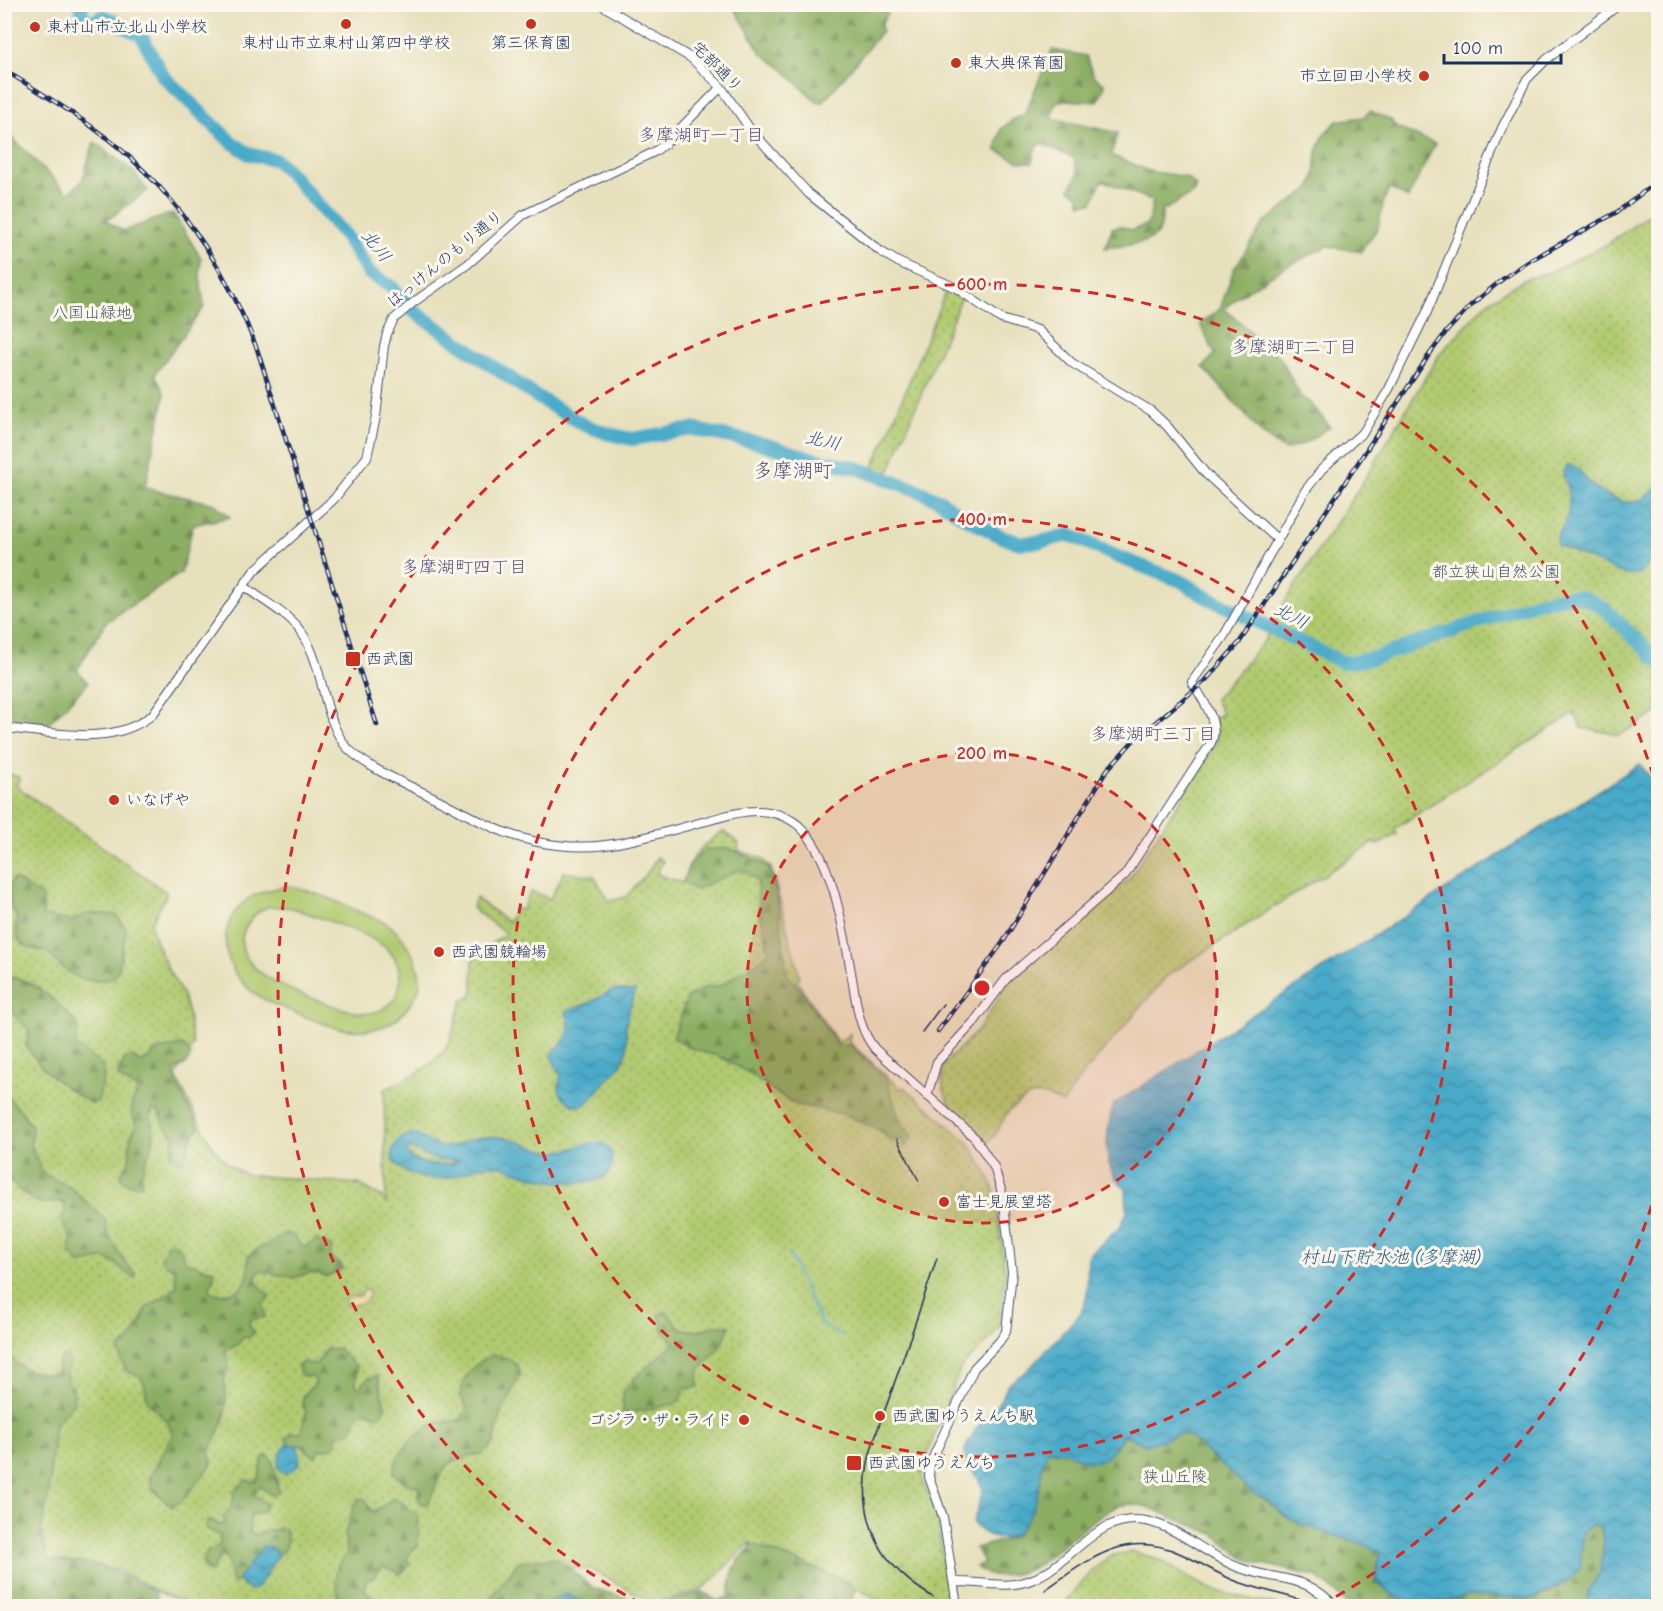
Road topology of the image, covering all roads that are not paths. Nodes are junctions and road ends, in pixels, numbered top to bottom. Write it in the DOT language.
graph roads {
  1 [pos="600,4"];
  2 [pos="1620,4"];
  3 [pos="721,87"];
  4 [pos="1277,539"];
  5 [pos="244,586"];
  6 [pos="4,728"];
  7 [pos="927,1096"];
  8 [pos="954,1582"];
  9 [pos="957,1606"];
  10 [pos="1335,1606"];
  1 -- 3 [label="street, 宅部通り"];
  2 -- 4 [label="street"];
  3 -- 4 [label="street, 宅部通り"];
  3 -- 5 [label="street, はっけんのもり通り"];
  4 -- 7 [label="street"];
  5 -- 6 [label="street, はっけんのもり通り"];
  5 -- 7 [label="street"];
  7 -- 8 [label="street"];
  8 -- 9 [label="street"];
  8 -- 10 [label="street"];
}
